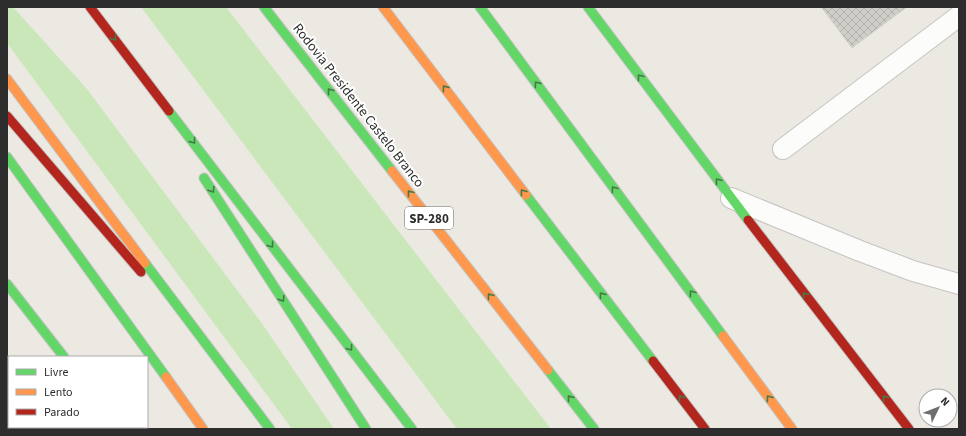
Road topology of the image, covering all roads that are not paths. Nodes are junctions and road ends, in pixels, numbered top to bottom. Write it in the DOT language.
graph roads {
  1 [pos="90,7"];
  2 [pos="264,7"];
  3 [pos="383,7"];
  4 [pos="480,7"];
  5 [pos="588,7"];
  6 [pos="959,16"];
  7 [pos="124,50"];
  8 [pos="7,79"];
  9 [pos="7,116"];
  10 [pos="183,145"];
  11 [pos="783,149"];
  12 [pos="7,157"];
  13 [pos="200,172"];
  14 [pos="731,198"];
  15 [pos="7,284"];
  16 [pos="959,284"];
  17 [pos="63,356"];
  18 [pos="226,372"];
  19 [pos="203,429"];
  20 [pos="270,429"];
  21 [pos="366,429"];
  22 [pos="412,429"];
  23 [pos="594,429"];
  24 [pos="705,429"];
  25 [pos="792,429"];
  26 [pos="909,429"];
  1 -- 7 [label="main road, one-way"];
  23 -- 2 [label="main road, Rodovia Presidente Castelo Branco / SP-280, one-way"];
  24 -- 3 [label="main road, one-way"];
  25 -- 4 [label="main road, one-way"];
  14 -- 5 [label="main road, one-way"];
  6 -- 11 [label="lane"];
  7 -- 10 [label="main road"];
  7 -- 22 [label="main road, one-way"];
  8 -- 18 [label="main road"];
  9 -- 18 [label="main road"];
  12 -- 19 [label="main road"];
  13 -- 21 [label="main road, one-way"];
  14 -- 16 [label="lane"];
  26 -- 14 [label="main road, one-way"];
  15 -- 17 [label="main road"];
  18 -- 20 [label="main road"];
}
